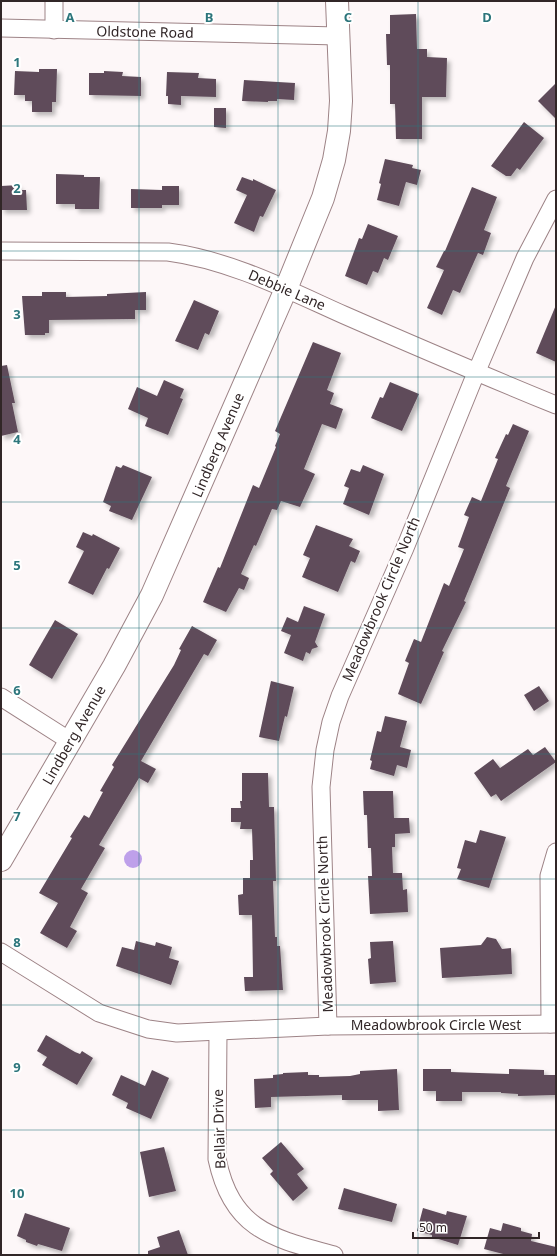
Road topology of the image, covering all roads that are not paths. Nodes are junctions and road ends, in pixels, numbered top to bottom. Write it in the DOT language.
graph roads {
  1 [pos="54,1"];
  2 [pos="337,1"];
  3 [pos="1,28"];
  4 [pos="54,30"];
  5 [pos="338,36"];
  6 [pos="556,199"];
  7 [pos="1,251"];
  8 [pos="286,289"];
  9 [pos="476,373"];
  10 [pos="556,405"];
  11 [pos="1,697"];
  12 [pos="70,741"];
  13 [pos="556,852"];
  14 [pos="1,860"];
  15 [pos="1,952"];
  16 [pos="553,1024"];
  17 [pos="328,1026"];
  18 [pos="218,1032"];
  19 [pos="334,1255"];
  1 -- 4 [label="street"];
  2 -- 5 [label="street, Lindberg Avenue"];
  3 -- 4 [label="street, Oldstone Road"];
  4 -- 5 [label="street, Oldstone Road"];
  5 -- 8 [label="street, Lindberg Avenue"];
  6 -- 9 [label="street, Meadowbrook Circle North"];
  7 -- 8 [label="street, Debbie Lane"];
  8 -- 9 [label="street, Debbie Lane"];
  8 -- 12 [label="street, Lindberg Avenue"];
  9 -- 10 [label="street, Debbie Lane"];
  9 -- 17 [label="street, Meadowbrook Circle North"];
  11 -- 12 [label="street"];
  12 -- 14 [label="street, Lindberg Avenue"];
  13 -- 16 [label="street"];
  15 -- 18 [label="street, Meadowbrook Circle West"];
  16 -- 17 [label="street, Meadowbrook Circle West"];
  17 -- 18 [label="street, Meadowbrook Circle West"];
  18 -- 19 [label="street, Bellair Drive"];
}
